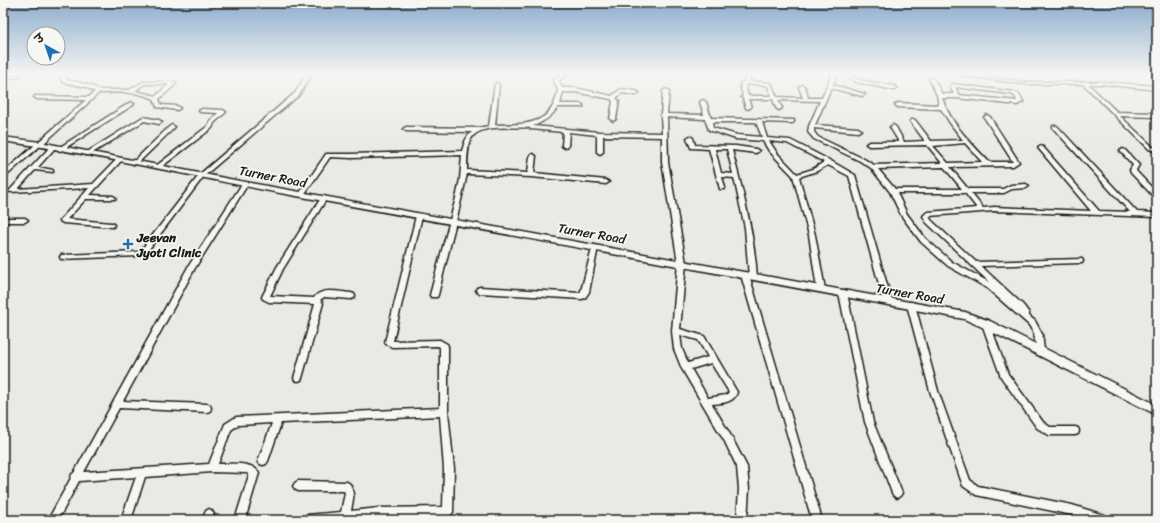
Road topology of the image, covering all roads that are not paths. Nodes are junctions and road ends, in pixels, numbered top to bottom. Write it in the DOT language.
graph roads {
  1 [pos="75,98"];
  2 [pos="292,98"];
  3 [pos="495,98"];
  4 [pos="559,98"];
  5 [pos="614,98"];
  6 [pos="665,98"];
  7 [pos="745,98"];
  8 [pos="775,98"];
  9 [pos="788,98"];
  10 [pos="940,98"];
  11 [pos="978,98"];
  12 [pos="1018,98"];
  13 [pos="1100,98"];
  14 [pos="91,99"];
  15 [pos="806,99"];
  16 [pos="156,100"];
  17 [pos="823,100"];
  18 [pos="703,102"];
  19 [pos="131,104"];
  20 [pos="557,105"];
  21 [pos="898,105"];
  22 [pos="581,106"];
  23 [pos="748,107"];
  24 [pos="942,107"];
  25 [pos="177,108"];
  26 [pos="779,108"];
  27 [pos="202,111"];
  28 [pos="1116,114"];
  29 [pos="664,115"];
  30 [pos="1157,115"];
  31 [pos="987,117"];
  32 [pos="708,118"];
  33 [pos="613,119"];
  34 [pos="758,120"];
  35 [pos="792,121"];
  36 [pos="914,121"];
  37 [pos="159,122"];
  38 [pos="172,126"];
  39 [pos="812,126"];
  40 [pos="492,127"];
  41 [pos="528,127"];
  42 [pos="893,127"];
  43 [pos="1055,127"];
  44 [pos="406,129"];
  45 [pos="478,130"];
  46 [pos="858,130"];
  47 [pos="566,131"];
  48 [pos="600,134"];
  49 [pos="664,135"];
  50 [pos="690,138"];
  51 [pos="3,139"];
  52 [pos="765,139"];
  53 [pos="967,141"];
  54 [pos="902,143"];
  55 [pos="930,143"];
  56 [pos="39,144"];
  57 [pos="869,144"];
  58 [pos="565,146"];
  59 [pos="56,148"];
  60 [pos="712,148"];
  61 [pos="729,148"];
  62 [pos="1041,148"];
  63 [pos="1157,150"];
  64 [pos="756,151"];
  65 [pos="1123,151"];
  66 [pos="600,152"];
  67 [pos="465,153"];
  68 [pos="87,154"];
  69 [pos="533,156"];
  70 [pos="119,160"];
  71 [pos="829,162"];
  72 [pos="135,163"];
  73 [pos="987,164"];
  74 [pos="946,165"];
  75 [pos="158,167"];
  76 [pos="873,167"];
  77 [pos="33,168"];
  78 [pos="51,171"];
  79 [pos="463,172"];
  80 [pos="202,175"];
  81 [pos="531,175"];
  82 [pos="719,175"];
  83 [pos="3,176"];
  84 [pos="736,176"];
  85 [pos="796,176"];
  86 [pos="606,182"];
  87 [pos="244,184"];
  88 [pos="94,186"];
  89 [pos="1026,186"];
  90 [pos="722,188"];
  91 [pos="893,190"];
  92 [pos="968,191"];
  93 [pos="302,194"];
  94 [pos="83,197"];
  95 [pos="1157,197"];
  96 [pos="112,198"];
  97 [pos="324,198"];
  98 [pos="981,209"];
  99 [pos="1097,213"];
  100 [pos="1136,214"];
  101 [pos="1157,215"];
  102 [pos="418,216"];
  103 [pos="3,220"];
  104 [pos="25,220"];
  105 [pos="453,222"];
  106 [pos="111,225"];
  107 [pos="595,247"];
  108 [pos="63,257"];
  109 [pos="1080,261"];
  110 [pos="682,263"];
  111 [pos="974,264"];
  112 [pos="749,276"];
  113 [pos="480,290"];
  114 [pos="821,290"];
  115 [pos="843,293"];
  116 [pos="434,295"];
  117 [pos="351,296"];
  118 [pos="316,301"];
  119 [pos="888,302"];
  120 [pos="911,305"];
  121 [pos="986,324"];
  122 [pos="1032,324"];
  123 [pos="676,331"];
  124 [pos="1040,350"];
  125 [pos="713,359"];
  126 [pos="685,367"];
  127 [pos="298,378"];
  128 [pos="706,402"];
  129 [pos="116,404"];
  130 [pos="207,408"];
  131 [pos="1157,410"];
  132 [pos="444,412"];
  133 [pos="278,419"];
  134 [pos="1075,431"];
  135 [pos="264,461"];
  136 [pos="212,468"];
  137 [pos="142,473"];
  138 [pos="75,477"];
  139 [pos="298,486"];
  140 [pos="898,493"];
  141 [pos="345,516"];
  142 [pos="379,517"];
  143 [pos="53,520"];
  144 [pos="126,520"];
  145 [pos="240,520"];
  146 [pos="306,520"];
  147 [pos="742,520"];
  148 [pos="817,520"];
  149 [pos="1104,520"];
  1 -- 14 [label="street"];
  2 -- 80 [label="street"];
  3 -- 40 [label="street"];
  4 -- 20 [label="street"];
  5 -- 33 [label="street"];
  6 -- 29 [label="street"];
  7 -- 23 [label="street"];
  8 -- 26 [label="street"];
  9 -- 15 [label="street"];
  10 -- 24 [label="street"];
  11 -- 12 [label="street"];
  13 -- 28 [label="street"];
  14 -- 56 [label="street"];
  15 -- 17 [label="street"];
  16 -- 25 [label="street"];
  17 -- 39 [label="street"];
  18 -- 32 [label="street"];
  19 -- 59 [label="street"];
  20 -- 22 [label="street"];
  20 -- 41 [label="street"];
  21 -- 24 [label="street"];
  24 -- 53 [label="street"];
  27 -- 75 [label="street"];
  28 -- 30 [label="street"];
  28 -- 63 [label="street"];
  29 -- 32 [label="street"];
  29 -- 49 [label="street"];
  31 -- 73 [label="street"];
  32 -- 34 [label="street"];
  32 -- 52 [label="street"];
  34 -- 35 [label="street"];
  34 -- 52 [label="street"];
  36 -- 55 [label="street"];
  37 -- 68 [label="street"];
  38 -- 72 [label="street"];
  39 -- 46 [label="street"];
  39 -- 76 [label="street"];
  40 -- 41 [label="street"];
  40 -- 45 [label="street"];
  41 -- 47 [label="street"];
  42 -- 54 [label="street"];
  43 -- 100 [label="street"];
  44 -- 45 [label="street"];
  45 -- 67 [label="street"];
  47 -- 48 [label="street"];
  47 -- 58 [label="street"];
  48 -- 49 [label="street"];
  48 -- 66 [label="street"];
  49 -- 110 [label="street"];
  50 -- 60 [label="street"];
  51 -- 56 [label="main road, Turner Road"];
  52 -- 71 [label="street"];
  52 -- 85 [label="street"];
  53 -- 55 [label="street"];
  53 -- 73 [label="street"];
  54 -- 55 [label="street"];
  54 -- 57 [label="street"];
  55 -- 74 [label="street"];
  56 -- 59 [label="main road, Turner Road"];
  56 -- 83 [label="street"];
  59 -- 68 [label="main road, Turner Road"];
  59 -- 77 [label="street"];
  60 -- 61 [label="street"];
  60 -- 82 [label="street"];
  61 -- 64 [label="street"];
  61 -- 84 [label="street"];
  62 -- 99 [label="street"];
  65 -- 95 [label="street"];
  67 -- 79 [label="street"];
  67 -- 93 [label="street"];
  68 -- 70 [label="main road, Turner Road"];
  69 -- 81 [label="street"];
  70 -- 72 [label="main road, Turner Road"];
  70 -- 88 [label="street"];
  71 -- 85 [label="street"];
  71 -- 119 [label="street"];
  72 -- 75 [label="main road, Turner Road"];
  73 -- 74 [label="street"];
  74 -- 76 [label="street"];
  74 -- 92 [label="street"];
  75 -- 80 [label="main road, Turner Road"];
  76 -- 91 [label="street"];
  77 -- 78 [label="street"];
  77 -- 88 [label="street"];
  79 -- 81 [label="street"];
  79 -- 105 [label="street"];
  80 -- 87 [label="main road, Turner Road"];
  80 -- 108 [label="street"];
  81 -- 86 [label="street"];
  82 -- 84 [label="street"];
  82 -- 90 [label="street"];
  84 -- 112 [label="street"];
  85 -- 114 [label="street"];
  87 -- 93 [label="main road, Turner Road"];
  87 -- 129 [label="street"];
  88 -- 94 [label="street"];
  89 -- 92 [label="street"];
  91 -- 92 [label="street"];
  91 -- 122 [label="street"];
  92 -- 98 [label="street"];
  93 -- 97 [label="main road, Turner Road"];
  94 -- 96 [label="street"];
  94 -- 106 [label="street"];
  97 -- 102 [label="main road, Turner Road"];
  97 -- 118 [label="street"];
  98 -- 99 [label="street"];
  98 -- 111 [label="street"];
  99 -- 100 [label="street"];
  100 -- 101 [label="street"];
  102 -- 105 [label="main road, Turner Road"];
  102 -- 132 [label="street"];
  103 -- 104 [label="street"];
  105 -- 107 [label="main road, Turner Road"];
  105 -- 116 [label="street"];
  107 -- 110 [label="main road, Turner Road"];
  107 -- 113 [label="street"];
  109 -- 111 [label="street"];
  110 -- 112 [label="main road, Turner Road"];
  110 -- 123 [label="street"];
  111 -- 122 [label="street"];
  112 -- 114 [label="main road, Turner Road"];
  112 -- 148 [label="street"];
  114 -- 115 [label="main road, Turner Road"];
  115 -- 119 [label="main road, Turner Road"];
  115 -- 140 [label="street"];
  117 -- 118 [label="street"];
  118 -- 127 [label="street"];
  119 -- 120 [label="main road, Turner Road"];
  120 -- 121 [label="main road, Turner Road"];
  120 -- 149 [label="street"];
  121 -- 124 [label="main road, Turner Road"];
  121 -- 134 [label="street"];
  122 -- 124 [label="street"];
  123 -- 125 [label="street"];
  123 -- 126 [label="street"];
  124 -- 131 [label="main road, Turner Road"];
  125 -- 126 [label="street"];
  125 -- 128 [label="street"];
  126 -- 128 [label="street"];
  128 -- 147 [label="street"];
  129 -- 130 [label="street"];
  129 -- 138 [label="street"];
  132 -- 133 [label="street"];
  132 -- 142 [label="street"];
  133 -- 135 [label="street"];
  133 -- 136 [label="street"];
  136 -- 137 [label="street"];
  136 -- 145 [label="street"];
  137 -- 138 [label="street"];
  137 -- 144 [label="street"];
  138 -- 143 [label="street"];
  139 -- 141 [label="street"];
  141 -- 142 [label="street"];
  141 -- 146 [label="street"];
}
